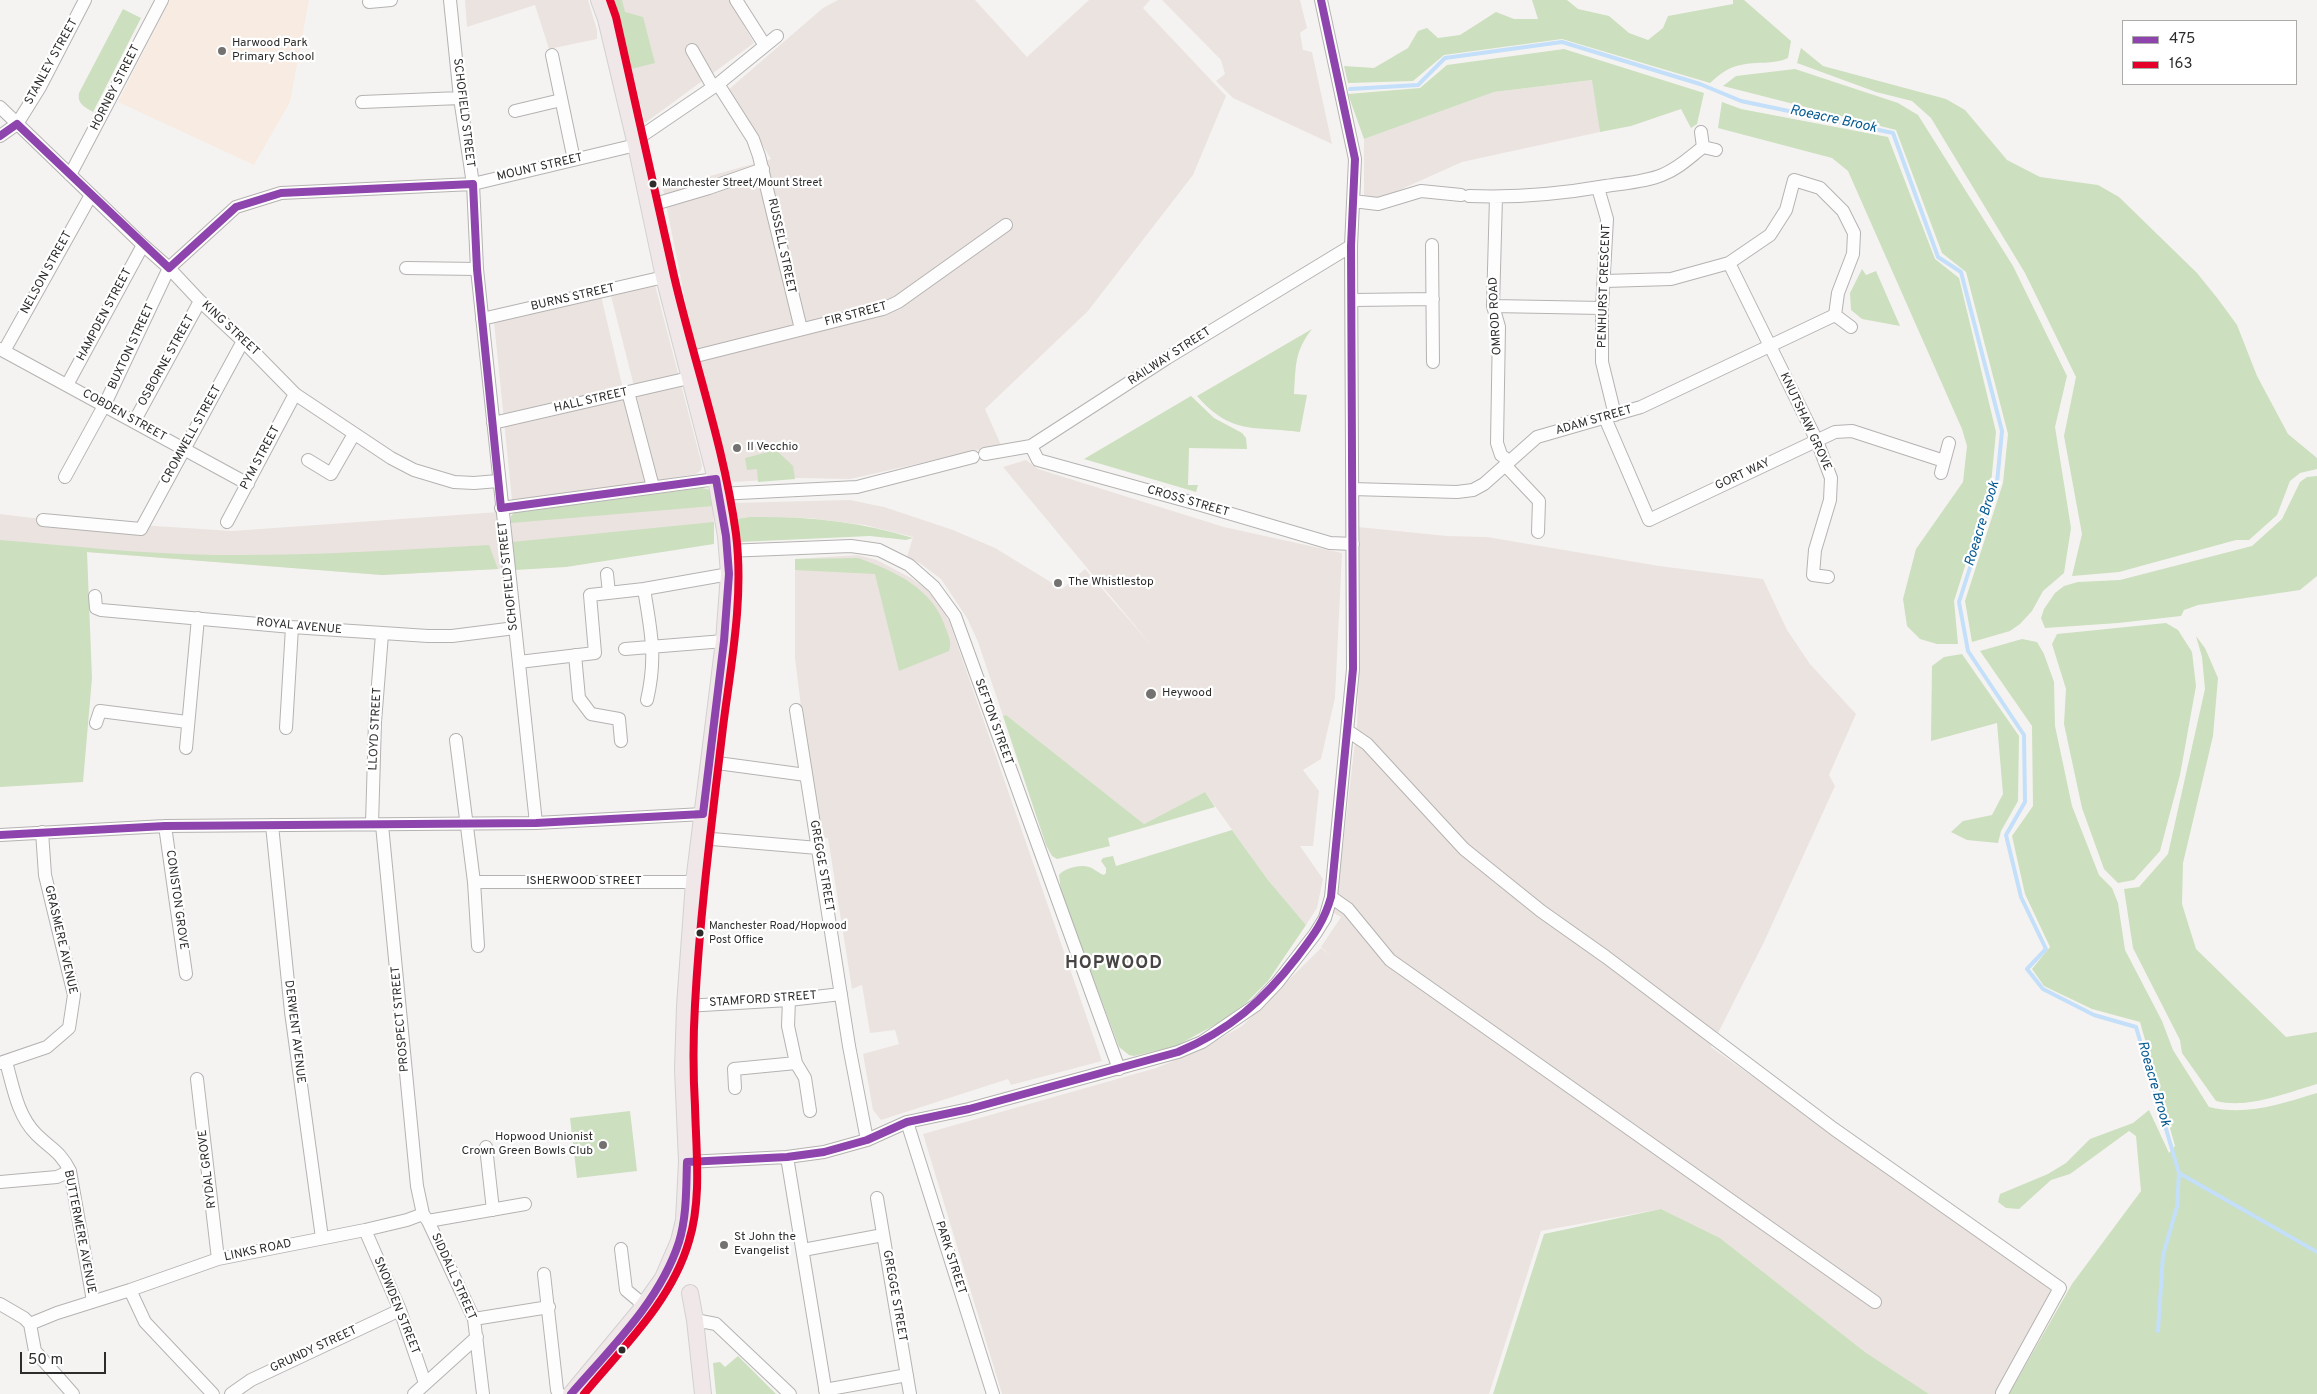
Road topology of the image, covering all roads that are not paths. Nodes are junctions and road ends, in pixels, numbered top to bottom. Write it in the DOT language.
graph roads {
  1 [pos="85,0"];
  2 [pos="162,0"];
  3 [pos="390,0"];
  4 [pos="450,0"];
  5 [pos="599,0"];
  6 [pos="736,0"];
  7 [pos="1321,0"];
  8 [pos="369,2"];
  9 [pos="776,36"];
  10 [pos="764,44"];
  11 [pos="692,50"];
  12 [pos="552,55"];
  13 [pos="715,85"];
  14 [pos="460,98"];
  15 [pos="561,100"];
  16 [pos="362,102"];
  17 [pos="0,107"];
  18 [pos="515,111"];
  19 [pos="17,124"];
  20 [pos="1701,132"];
  21 [pos="0,136"];
  22 [pos="635,141"];
  23 [pos="574,160"];
  24 [pos="763,169"];
  25 [pos="70,175"];
  26 [pos="473,184"];
  27 [pos="1598,188"];
  28 [pos="91,195"];
  29 [pos="1496,197"];
  30 [pos="1353,202"];
  31 [pos="648,206"];
  32 [pos="1006,224"];
  33 [pos="1432,245"];
  34 [pos="143,246"];
  35 [pos="1351,246"];
  36 [pos="1729,263"];
  37 [pos="169,268"];
  38 [pos="406,268"];
  39 [pos="477,269"];
  40 [pos="664,277"];
  41 [pos="1604,281"];
  42 [pos="1433,299"];
  43 [pos="1352,300"];
  44 [pos="200,301"];
  45 [pos="1493,306"];
  46 [pos="1602,308"];
  47 [pos="1834,315"];
  48 [pos="482,319"];
  49 [pos="1851,327"];
  50 [pos="801,329"];
  51 [pos="244,341"];
  52 [pos="1768,346"];
  53 [pos="2,350"];
  54 [pos="684,359"];
  55 [pos="1433,362"];
  56 [pos="689,378"];
  57 [pos="68,385"];
  58 [pos="628,392"];
  59 [pos="296,394"];
  60 [pos="105,404"];
  61 [pos="1610,416"];
  62 [pos="134,422"];
  63 [pos="492,423"];
  64 [pos="354,434"];
  65 [pos="1816,441"];
  66 [pos="1949,443"];
  67 [pos="1031,446"];
  68 [pos="184,449"];
  69 [pos="308,460"];
  70 [pos="1507,463"];
  71 [pos="64,477"];
  72 [pos="498,481"];
  73 [pos="248,484"];
  74 [pos="653,487"];
  75 [pos="1352,489"];
  76 [pos="718,490"];
  77 [pos="501,508"];
  78 [pos="43,520"];
  79 [pos="228,522"];
  80 [pos="1538,532"];
  81 [pos="726,543"];
  82 [pos="1353,544"];
  83 [pos="607,574"];
  84 [pos="728,574"];
  85 [pos="1828,577"];
  86 [pos="644,589"];
  87 [pos="609,593"];
  88 [pos="95,596"];
  89 [pos="198,618"];
  90 [pos="292,627"];
  91 [pos="515,628"];
  92 [pos="382,634"];
  93 [pos="724,642"];
  94 [pos="654,648"];
  95 [pos="625,649"];
  96 [pos="575,655"];
  97 [pos="519,662"];
  98 [pos="647,700"];
  99 [pos="796,710"];
  100 [pos="187,722"];
  101 [pos="96,723"];
  102 [pos="286,728"];
  103 [pos="1348,731"];
  104 [pos="456,740"];
  105 [pos="621,741"];
  106 [pos="186,748"];
  107 [pos="710,762"];
  108 [pos="806,775"];
  109 [pos="703,814"];
  110 [pos="536,823"];
  111 [pos="377,824"];
  112 [pos="467,824"];
  113 [pos="272,825"];
  114 [pos="166,826"];
  115 [pos="42,832"];
  116 [pos="0,835"];
  117 [pos="700,838"];
  118 [pos="818,848"];
  119 [pos="474,882"];
  120 [pos="694,882"];
  121 [pos="1331,897"];
  122 [pos="478,946"];
  123 [pos="186,974"];
  124 [pos="841,994"];
  125 [pos="789,1000"];
  126 [pos="685,1006"];
  127 [pos="3,1063"];
  128 [pos="796,1063"];
  129 [pos="1119,1069"];
  130 [pos="197,1079"];
  131 [pos="735,1088"];
  132 [pos="810,1111"];
  133 [pos="907,1122"];
  134 [pos="867,1140"];
  135 [pos="486,1147"];
  136 [pos="787,1157"];
  137 [pos="686,1162"];
  138 [pos="70,1171"];
  139 [pos="0,1182"];
  140 [pos="877,1198"];
  141 [pos="525,1204"];
  142 [pos="493,1210"];
  143 [pos="426,1217"];
  144 [pos="365,1230"];
  145 [pos="883,1235"];
  146 [pos="322,1238"];
  147 [pos="621,1249"];
  148 [pos="803,1250"];
  149 [pos="218,1259"];
  150 [pos="544,1274"];
  151 [pos="130,1290"];
  152 [pos="690,1293"];
  153 [pos="93,1301"];
  154 [pos="1875,1302"];
  155 [pos="0,1304"];
  156 [pos="644,1305"];
  157 [pos="548,1307"];
  158 [pos="400,1310"];
  159 [pos="474,1320"];
  160 [pos="695,1320"];
  161 [pos="30,1324"];
  162 [pos="477,1337"];
  163 [pos="907,1376"];
  164 [pos="425,1383"];
  165 [pos="826,1392"];
  166 [pos="2002,1393"];
  167 [pos="73,1394"];
  168 [pos="213,1394"];
  169 [pos="231,1394"];
  170 [pos="414,1394"];
  171 [pos="483,1394"];
  172 [pos="560,1394"];
  173 [pos="571,1394"];
  174 [pos="703,1394"];
  175 [pos="790,1394"];
  176 [pos="910,1394"];
  177 [pos="993,1394"];
  1 -- 19 [label="street, STANLEY STREET"];
  2 -- 25 [label="street, HORNBY STREET"];
  3 -- 8 [label="street"];
  4 -- 14 [label="street, SCHOFIELD STREET"];
  5 -- 22 [label="main road"];
  6 -- 10 [label="street"];
  7 -- 30 [label="street"];
  9 -- 10 [label="street, MOUNT STREET"];
  10 -- 13 [label="street, MOUNT STREET"];
  11 -- 13 [label="street, RUSSELL STREET"];
  12 -- 15 [label="street"];
  13 -- 22 [label="street, MOUNT STREET"];
  13 -- 24 [label="street, RUSSELL STREET"];
  14 -- 16 [label="street"];
  14 -- 26 [label="street, SCHOFIELD STREET"];
  15 -- 18 [label="street"];
  15 -- 23 [label="street"];
  17 -- 19 [label="street, KING STREET"];
  19 -- 21 [label="street"];
  19 -- 25 [label="street, KING STREET"];
  20 -- 27 [label="street"];
  22 -- 23 [label="street, MOUNT STREET"];
  22 -- 31 [label="main road"];
  23 -- 26 [label="street, MOUNT STREET"];
  24 -- 31 [label="street"];
  24 -- 50 [label="street, RUSSELL STREET"];
  25 -- 28 [label="street, KING STREET"];
  26 -- 37 [label="street, MOUNT STREET"];
  26 -- 39 [label="street, SCHOFIELD STREET"];
  27 -- 29 [label="street"];
  27 -- 41 [label="street, PENHURST CRESCENT"];
  28 -- 34 [label="street, KING STREET"];
  28 -- 53 [label="street, NELSON STREET"];
  29 -- 30 [label="street"];
  29 -- 45 [label="street, OMROD ROAD"];
  30 -- 35 [label="street"];
  31 -- 40 [label="main road"];
  32 -- 50 [label="street, FIR STREET"];
  33 -- 42 [label="street"];
  34 -- 37 [label="street, KING STREET"];
  34 -- 57 [label="street, HAMPDEN STREET"];
  35 -- 43 [label="street"];
  35 -- 67 [label="street, RAILWAY STREET"];
  36 -- 41 [label="street"];
  36 -- 47 [label="street"];
  36 -- 52 [label="street, KNUTSHAW GROVE"];
  37 -- 44 [label="street, KING STREET"];
  37 -- 60 [label="street, BUXTON STREET"];
  38 -- 39 [label="street"];
  39 -- 48 [label="street, SCHOFIELD STREET"];
  40 -- 48 [label="street, BURNS STREET"];
  40 -- 54 [label="main road"];
  41 -- 46 [label="street, PENHURST CRESCENT"];
  42 -- 43 [label="street"];
  42 -- 55 [label="street"];
  43 -- 75 [label="street"];
  44 -- 51 [label="street, KING STREET"];
  44 -- 62 [label="street, OSBORNE STREET"];
  45 -- 46 [label="street"];
  45 -- 70 [label="street, OMROD ROAD"];
  46 -- 61 [label="street, PENHURST CRESCENT"];
  47 -- 49 [label="street"];
  47 -- 52 [label="street, ADAM STREET"];
  48 -- 63 [label="street, SCHOFIELD STREET"];
  50 -- 54 [label="street, FIR STREET"];
  51 -- 59 [label="street, KING STREET"];
  51 -- 68 [label="street, CROMWELL STREET"];
  52 -- 61 [label="street, ADAM STREET"];
  52 -- 65 [label="street, KNUTSHAW GROVE"];
  53 -- 57 [label="street, COBDEN STREET"];
  54 -- 56 [label="main road"];
  56 -- 58 [label="street, HALL STREET"];
  56 -- 76 [label="main road"];
  57 -- 60 [label="street, COBDEN STREET"];
  58 -- 63 [label="street, HALL STREET"];
  58 -- 74 [label="street"];
  59 -- 64 [label="street, KING STREET"];
  59 -- 73 [label="street, PYM STREET"];
  60 -- 62 [label="street, COBDEN STREET"];
  60 -- 71 [label="street, BUXTON STREET"];
  61 -- 65 [label="street, GORT WAY"];
  61 -- 70 [label="street, ADAM STREET"];
  62 -- 68 [label="street, COBDEN STREET"];
  63 -- 72 [label="street, SCHOFIELD STREET"];
  64 -- 69 [label="street"];
  64 -- 72 [label="street, KING STREET"];
  65 -- 66 [label="street, GORT WAY"];
  65 -- 85 [label="street, KNUTSHAW GROVE"];
  67 -- 76 [label="street, RAILWAY STREET"];
  67 -- 82 [label="street, CROSS STREET"];
  68 -- 73 [label="street, COBDEN STREET"];
  68 -- 78 [label="street, CROMWELL STREET"];
  70 -- 75 [label="street, ADAM STREET"];
  70 -- 80 [label="street, OMROD ROAD"];
  72 -- 77 [label="street, SCHOFIELD STREET"];
  73 -- 79 [label="street, PYM STREET"];
  74 -- 76 [label="street, RAILWAY STREET"];
  74 -- 77 [label="street, RAILWAY STREET"];
  75 -- 82 [label="street"];
  76 -- 81 [label="main road"];
  77 -- 91 [label="street, SCHOFIELD STREET"];
  81 -- 84 [label="main road"];
  81 -- 129 [label="street, SEFTON STREET"];
  82 -- 103 [label="street"];
  83 -- 87 [label="street"];
  84 -- 86 [label="street"];
  84 -- 93 [label="main road"];
  86 -- 87 [label="street"];
  86 -- 94 [label="street"];
  87 -- 96 [label="street"];
  88 -- 89 [label="street, ROYAL AVENUE"];
  89 -- 90 [label="street, ROYAL AVENUE"];
  89 -- 100 [label="street"];
  90 -- 92 [label="street, ROYAL AVENUE"];
  90 -- 102 [label="street"];
  91 -- 92 [label="street, ROYAL AVENUE"];
  91 -- 97 [label="street, SCHOFIELD STREET"];
  92 -- 111 [label="street, LLOYD STREET"];
  93 -- 94 [label="street"];
  93 -- 107 [label="main road"];
  94 -- 95 [label="street"];
  94 -- 98 [label="street"];
  96 -- 97 [label="street"];
  96 -- 105 [label="street"];
  97 -- 110 [label="street, SCHOFIELD STREET"];
  99 -- 108 [label="street, GREGGE STREET"];
  100 -- 101 [label="street"];
  100 -- 106 [label="street"];
  103 -- 121 [label="street"];
  103 -- 166 [label="street"];
  104 -- 112 [label="street"];
  107 -- 108 [label="street"];
  107 -- 109 [label="main road"];
  108 -- 118 [label="street, GREGGE STREET"];
  109 -- 110 [label="street"];
  109 -- 117 [label="main road"];
  110 -- 112 [label="street"];
  111 -- 112 [label="street"];
  111 -- 113 [label="street"];
  111 -- 143 [label="street, PROSPECT STREET"];
  112 -- 119 [label="street"];
  113 -- 114 [label="street"];
  113 -- 146 [label="street, DERWENT AVENUE"];
  114 -- 115 [label="street"];
  114 -- 123 [label="street, CONISTON GROVE"];
  115 -- 116 [label="street"];
  115 -- 127 [label="street, GRASMERE AVENUE"];
  117 -- 118 [label="street"];
  117 -- 120 [label="main road"];
  118 -- 124 [label="street, GREGGE STREET"];
  119 -- 120 [label="street, ISHERWOOD STREET"];
  119 -- 122 [label="street"];
  120 -- 126 [label="main road"];
  121 -- 129 [label="street"];
  121 -- 154 [label="street"];
  124 -- 125 [label="street, STAMFORD STREET"];
  124 -- 134 [label="street, GREGGE STREET"];
  125 -- 126 [label="street, STAMFORD STREET"];
  125 -- 128 [label="street"];
  126 -- 137 [label="main road"];
  127 -- 138 [label="street, BUTTERMERE AVENUE"];
  128 -- 131 [label="street"];
  128 -- 132 [label="street"];
  129 -- 133 [label="street"];
  130 -- 149 [label="street, RYDAL GROVE"];
  133 -- 134 [label="street"];
  133 -- 177 [label="street, PARK STREET"];
  134 -- 136 [label="street"];
  135 -- 142 [label="street"];
  136 -- 137 [label="street"];
  136 -- 148 [label="street"];
  137 -- 156 [label="main road"];
  138 -- 139 [label="street"];
  138 -- 153 [label="street, BUTTERMERE AVENUE"];
  140 -- 145 [label="street, GREGGE STREET"];
  141 -- 142 [label="street, LINKS ROAD"];
  142 -- 143 [label="street, LINKS ROAD"];
  143 -- 144 [label="street, LINKS ROAD"];
  143 -- 159 [label="street, SIDDALL STREET"];
  144 -- 146 [label="street, LINKS ROAD"];
  144 -- 158 [label="street, SNOWDEN STREET"];
  145 -- 148 [label="street"];
  145 -- 163 [label="street, GREGGE STREET"];
  146 -- 149 [label="street, LINKS ROAD"];
  147 -- 156 [label="street"];
  148 -- 165 [label="street"];
  149 -- 151 [label="street, LINKS ROAD"];
  150 -- 157 [label="street"];
  151 -- 153 [label="street, LINKS ROAD"];
  151 -- 168 [label="street"];
  152 -- 160 [label="main road"];
  153 -- 161 [label="street, LINKS ROAD"];
  155 -- 161 [label="street"];
  156 -- 173 [label="main road"];
  157 -- 159 [label="street"];
  157 -- 172 [label="street"];
  158 -- 164 [label="street, SNOWDEN STREET"];
  158 -- 169 [label="street, GRUNDY STREET"];
  159 -- 162 [label="street, SIDDALL STREET"];
  160 -- 174 [label="main road"];
  160 -- 175 [label="street"];
  161 -- 167 [label="street"];
  162 -- 164 [label="street"];
  162 -- 171 [label="street, SIDDALL STREET"];
  163 -- 165 [label="street"];
  163 -- 176 [label="street, GREGGE STREET"];
  164 -- 170 [label="street"];
}
